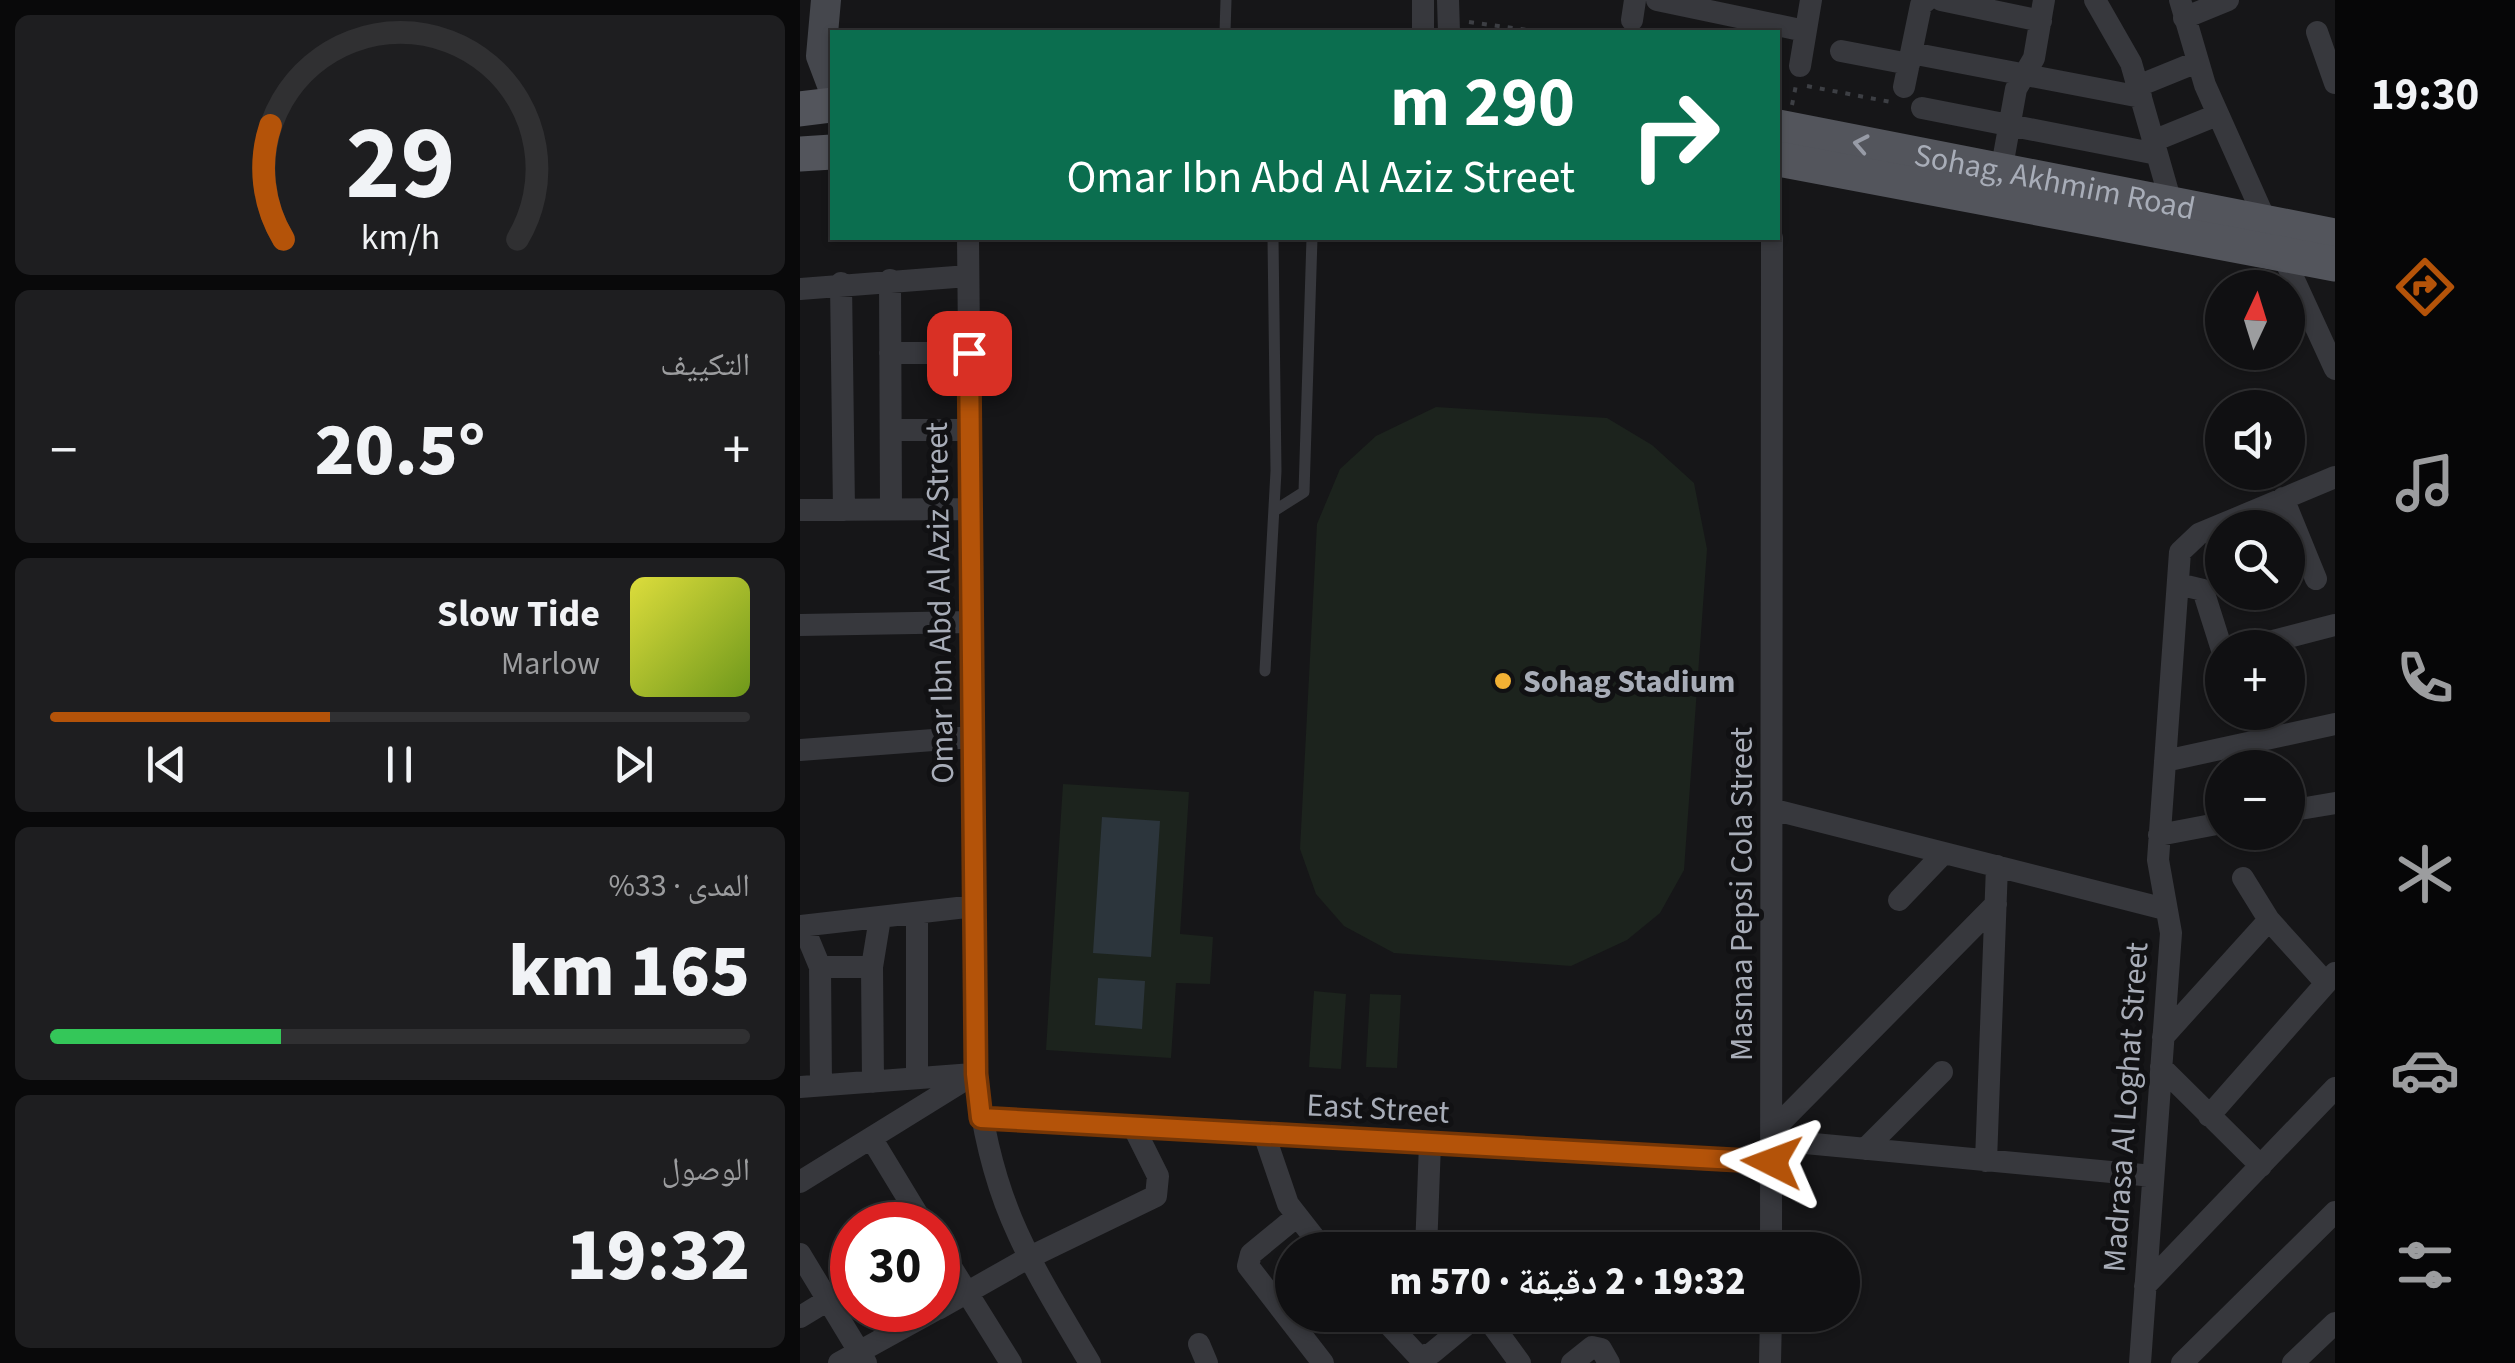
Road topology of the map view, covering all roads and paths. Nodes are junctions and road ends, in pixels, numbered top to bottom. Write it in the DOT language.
graph roads {
  1 [pos="806,0"];
  2 [pos="826,0"];
  3 [pos="1226,0"];
  4 [pos="1423,0"];
  5 [pos="1658,0"];
  6 [pos="1811,0"];
  7 [pos="1927,0"];
  8 [pos="1941,0"];
  9 [pos="2095,0"];
  10 [pos="2228,0"];
  11 [pos="2182,9"];
  12 [pos="2042,11"];
  13 [pos="1727,16"];
  14 [pos="1449,17"];
  15 [pos="800,30"];
  16 [pos="1225,30"];
  17 [pos="1424,30"];
  18 [pos="1520,30"];
  19 [pos="1805,31"];
  20 [pos="2317,32"];
  21 [pos="1841,51"];
  22 [pos="1910,58"];
  23 [pos="2197,62"];
  24 [pos="1800,66"];
  25 [pos="2024,74"];
  26 [pos="830,79"];
  27 [pos="2335,82"];
  28 [pos="1904,87"];
  29 [pos="2139,92"];
  30 [pos="830,105"];
  31 [pos="1922,108"];
  32 [pos="800,110"];
  33 [pos="2218,115"];
  34 [pos="2010,125"];
  35 [pos="1781,139"];
  36 [pos="2155,147"];
  37 [pos="830,152"];
  38 [pos="800,154"];
  39 [pos="2001,172"];
  40 [pos="2172,206"];
  41 [pos="2268,226"];
  42 [pos="2335,236"];
  43 [pos="968,240"];
  44 [pos="1273,240"];
  45 [pos="1312,240"];
  46 [pos="1772,240"];
  47 [pos="2284,258"];
  48 [pos="2335,264"];
  49 [pos="968,276"];
  50 [pos="890,280"];
  51 [pos="840,283"];
  52 [pos="800,289"];
  53 [pos="890,352"];
  54 [pos="969,353"];
  55 [pos="2335,369"];
  56 [pos="891,430"];
  57 [pos="970,430"];
  58 [pos="2335,476"];
  59 [pos="2284,498"];
  60 [pos="971,508"];
  61 [pos="800,510"];
  62 [pos="844,510"];
  63 [pos="891,510"];
  64 [pos="1274,512"];
  65 [pos="2316,580"];
  66 [pos="2178,584"];
  67 [pos="972,622"];
  68 [pos="2335,624"];
  69 [pos="800,625"];
  70 [pos="2216,630"];
  71 [pos="2305,632"];
  72 [pos="1265,671"];
  73 [pos="2335,724"];
  74 [pos="973,737"];
  75 [pos="800,750"];
  76 [pos="2164,761"];
  77 [pos="2335,803"];
  78 [pos="2305,809"];
  79 [pos="1775,810"];
  80 [pos="2205,826"];
  81 [pos="2159,835"];
  82 [pos="1944,853"];
  83 [pos="1997,866"];
  84 [pos="2243,878"];
  85 [pos="1899,900"];
  86 [pos="1996,904"];
  87 [pos="975,906"];
  88 [pos="2165,909"];
  89 [pos="917,914"];
  90 [pos="880,918"];
  91 [pos="2269,920"];
  92 [pos="801,926"];
  93 [pos="872,966"];
  94 [pos="820,967"];
  95 [pos="2331,978"];
  96 [pos="2163,1037"];
  97 [pos="2161,1067"];
  98 [pos="1942,1072"];
  99 [pos="976,1074"];
  100 [pos="917,1078"];
  101 [pos="873,1082"];
  102 [pos="810,1086"];
  103 [pos="2335,1088"];
  104 [pos="2209,1116"];
  105 [pos="981,1118"];
  106 [pos="1133,1126"];
  107 [pos="1264,1134"];
  108 [pos="872,1141"];
  109 [pos="1430,1143"];
  110 [pos="1772,1144"];
  111 [pos="1865,1149"];
  112 [pos="1986,1161"];
  113 [pos="2261,1166"];
  114 [pos="2153,1176"];
  115 [pos="800,1182"];
  116 [pos="910,1202"];
  117 [pos="2335,1212"];
  118 [pos="1296,1217"];
  119 [pos="1309,1232"];
  120 [pos="1427,1232"];
  121 [pos="1771,1232"];
  122 [pos="800,1254"];
  123 [pos="1026,1259"];
  124 [pos="807,1282"];
  125 [pos="960,1283"];
  126 [pos="2146,1286"];
  127 [pos="966,1293"];
  128 [pos="960,1296"];
  129 [pos="828,1300"];
  130 [pos="800,1317"];
  131 [pos="2335,1323"];
  132 [pos="899,1332"];
  133 [pos="1396,1332"];
  134 [pos="1459,1332"];
  135 [pos="1495,1332"];
  136 [pos="1771,1332"];
  137 [pos="855,1359"];
  138 [pos="1084,1361"];
  139 [pos="1011,1363"];
  140 [pos="1323,1363"];
  141 [pos="1520,1363"];
  142 [pos="1572,1363"];
  143 [pos="1610,1363"];
  144 [pos="1770,1363"];
  145 [pos="2140,1363"];
  146 [pos="2182,1363"];
  147 [pos="2293,1363"];
  1 -- 15 [label="main road"];
  2 -- 26 [label="main road"];
  3 -- 16 [label="lane"];
  4 -- 17 [label="street"];
  5 -- 13 [label="street"];
  6 -- 19 [label="street"];
  7 -- 22 [label="street"];
  8 -- 12 [label="street"];
  9 -- 29 [label="street"];
  10 -- 11 [label="street"];
  11 -- 23 [label="street"];
  12 -- 25 [label="street"];
  13 -- 19 [label="street"];
  14 -- 18 [label="path"];
  19 -- 24 [label="street"];
  20 -- 27 [label="street"];
  21 -- 22 [label="street"];
  22 -- 25 [label="street"];
  22 -- 28 [label="street"];
  23 -- 29 [label="street"];
  23 -- 33 [label="street"];
  25 -- 29 [label="street"];
  25 -- 34 [label="street"];
  29 -- 36 [label="street"];
  30 -- 32 [label="main road"];
  31 -- 34 [label="street"];
  31 -- 35 [label="path"];
  33 -- 36 [label="street"];
  33 -- 41 [label="street"];
  34 -- 36 [label="street"];
  34 -- 39 [label="street"];
  39 -- 35 [label="main road, Sohag, Akhmim Road, one-way"];
  35 -- 47 [label="main road, Sohag, Akhmim Road"];
  36 -- 40 [label="street"];
  37 -- 38 [label="main road"];
  39 -- 40 [label="main road, Sohag, Akhmim Road"];
  40 -- 41 [label="main road, Sohag, Akhmim Road"];
  41 -- 42 [label="main road, Sohag, Akhmim Road"];
  43 -- 49 [label="street, Omar Ibn Abd Al Aziz Street"];
  44 -- 64 [label="lane"];
  45 -- 64 [label="lane"];
  46 -- 79 [label="street, Masnaa Pepsi Cola Street"];
  47 -- 48 [label="main road, Sohag, Akhmim Road"];
  47 -- 55 [label="street"];
  49 -- 50 [label="street"];
  49 -- 54 [label="street, Omar Ibn Abd Al Aziz Street"];
  50 -- 51 [label="street"];
  50 -- 53 [label="street"];
  51 -- 52 [label="street"];
  51 -- 62 [label="street"];
  53 -- 54 [label="street"];
  53 -- 56 [label="street"];
  54 -- 57 [label="street, Omar Ibn Abd Al Aziz Street"];
  56 -- 57 [label="street"];
  56 -- 63 [label="street"];
  57 -- 60 [label="street, Omar Ibn Abd Al Aziz Street"];
  58 -- 59 [label="street, Madrasa Al Loghat Street"];
  59 -- 65 [label="street"];
  59 -- 66 [label="street, Madrasa Al Loghat Street"];
  60 -- 63 [label="street"];
  60 -- 67 [label="street, Omar Ibn Abd Al Aziz Street"];
  61 -- 62 [label="street"];
  62 -- 63 [label="street"];
  64 -- 72 [label="lane"];
  66 -- 70 [label="street"];
  66 -- 76 [label="street, Madrasa Al Loghat Street"];
  67 -- 69 [label="street"];
  67 -- 74 [label="street, Omar Ibn Abd Al Aziz Street"];
  68 -- 71 [label="street"];
  73 -- 76 [label="street"];
  74 -- 75 [label="street"];
  74 -- 87 [label="street, Omar Ibn Abd Al Aziz Street"];
  76 -- 81 [label="street, Madrasa Al Loghat Street"];
  77 -- 78 [label="street"];
  79 -- 82 [label="street"];
  79 -- 110 [label="street, Masnaa Pepsi Cola Street"];
  80 -- 81 [label="street"];
  81 -- 88 [label="street, Madrasa Al Loghat Street"];
  82 -- 83 [label="street"];
  82 -- 85 [label="street"];
  83 -- 86 [label="street"];
  83 -- 88 [label="street"];
  84 -- 91 [label="street"];
  86 -- 110 [label="street"];
  86 -- 112 [label="street"];
  87 -- 89 [label="street"];
  87 -- 99 [label="street, Omar Ibn Abd Al Aziz Street"];
  88 -- 96 [label="street, Madrasa Al Loghat Street"];
  89 -- 90 [label="street"];
  89 -- 100 [label="street"];
  90 -- 92 [label="street"];
  90 -- 93 [label="street"];
  91 -- 95 [label="street"];
  91 -- 96 [label="street"];
  92 -- 94 [label="street"];
  93 -- 94 [label="street"];
  93 -- 101 [label="street"];
  94 -- 102 [label="street"];
  95 -- 104 [label="street"];
  96 -- 97 [label="street, Madrasa Al Loghat Street"];
  97 -- 104 [label="street"];
  97 -- 114 [label="street, Madrasa Al Loghat Street"];
  98 -- 111 [label="street"];
  99 -- 100 [label="street"];
  99 -- 105 [label="street, Omar Ibn Abd Al Aziz Street"];
  99 -- 108 [label="street"];
  100 -- 101 [label="street"];
  101 -- 102 [label="street"];
  103 -- 113 [label="street"];
  104 -- 113 [label="street"];
  105 -- 106 [label="street, East Street"];
  105 -- 123 [label="street, Omar Ibn Abd Al Aziz Street"];
  106 -- 107 [label="street, East Street"];
  106 -- 123 [label="street"];
  107 -- 109 [label="street, East Street"];
  107 -- 118 [label="street"];
  108 -- 115 [label="street"];
  108 -- 116 [label="street"];
  109 -- 110 [label="street, East Street"];
  109 -- 120 [label="street"];
  110 -- 111 [label="street, East Street"];
  110 -- 121 [label="street, Masnaa Pepsi Cola Street"];
  111 -- 112 [label="street, East Street"];
  112 -- 114 [label="street, East Street"];
  113 -- 126 [label="street"];
  114 -- 126 [label="street, Madrasa Al Loghat Street"];
  117 -- 146 [label="street"];
  118 -- 119 [label="street"];
  118 -- 140 [label="street"];
  122 -- 124 [label="street"];
  123 -- 127 [label="street"];
  123 -- 138 [label="street, Omar Ibn Abd Al Aziz Street"];
  124 -- 129 [label="street"];
  125 -- 127 [label="street"];
  126 -- 145 [label="street, Madrasa Al Loghat Street"];
  127 -- 128 [label="street"];
  127 -- 139 [label="street"];
  129 -- 130 [label="street"];
  129 -- 137 [label="street"];
  131 -- 147 [label="street"];
  132 -- 137 [label="street"];
  133 -- 134 [label="street"];
  135 -- 141 [label="street"];
  136 -- 144 [label="street"];
  142 -- 143 [label="street"];
}
